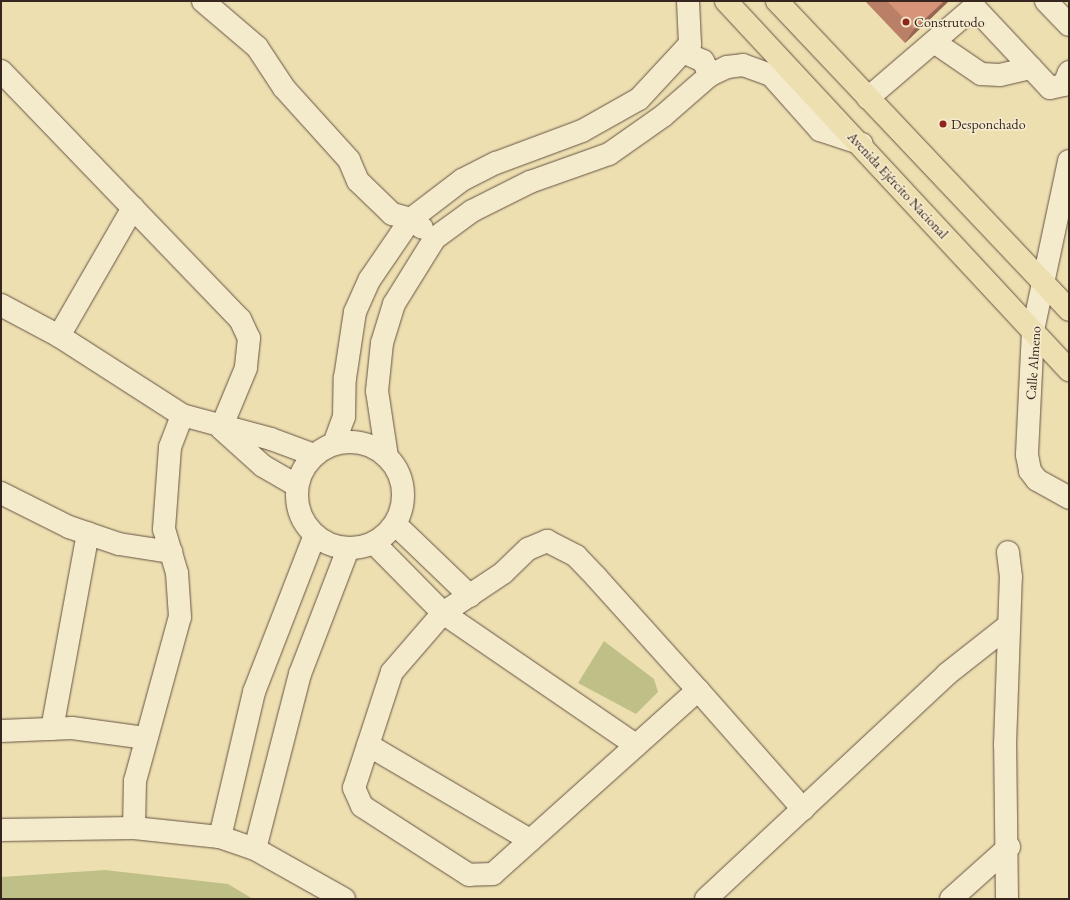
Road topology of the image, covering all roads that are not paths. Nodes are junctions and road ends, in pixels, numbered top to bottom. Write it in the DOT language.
graph roads {
  1 [pos="203,1"];
  2 [pos="688,1"];
  3 [pos="726,1"];
  4 [pos="777,1"];
  5 [pos="1046,1"];
  6 [pos="978,4"];
  7 [pos="1069,25"];
  8 [pos="934,42"];
  9 [pos="683,52"];
  10 [pos="1031,68"];
  11 [pos="1069,72"];
  12 [pos="710,75"];
  13 [pos="4,81"];
  14 [pos="868,98"];
  15 [pos="862,144"];
  16 [pos="1069,161"];
  17 [pos="133,208"];
  18 [pos="411,219"];
  19 [pos="435,238"];
  20 [pos="1045,285"];
  21 [pos="1,305"];
  22 [pos="1069,310"];
  23 [pos="1033,331"];
  24 [pos="59,336"];
  25 [pos="1069,370"];
  26 [pos="182,415"];
  27 [pos="221,428"];
  28 [pos="334,444"];
  29 [pos="314,455"];
  30 [pos="387,457"];
  31 [pos="297,486"];
  32 [pos="1,493"];
  33 [pos="1069,498"];
  34 [pos="395,524"];
  35 [pos="88,533"];
  36 [pos="315,535"];
  37 [pos="374,543"];
  38 [pos="348,549"];
  39 [pos="171,552"];
  40 [pos="1008,552"];
  41 [pos="470,596"];
  42 [pos="443,613"];
  43 [pos="1008,626"];
  44 [pos="698,690"];
  45 [pos="52,729"];
  46 [pos="1,730"];
  47 [pos="146,738"];
  48 [pos="368,745"];
  49 [pos="636,745"];
  50 [pos="803,809"];
  51 [pos="134,828"];
  52 [pos="1,830"];
  53 [pos="220,837"];
  54 [pos="530,840"];
  55 [pos="1009,847"];
  56 [pos="255,849"];
  57 [pos="344,899"];
  58 [pos="706,899"];
  59 [pos="951,899"];
  60 [pos="1007,899"];
  1 -- 18 [label="street"];
  2 -- 9 [label="street"];
  3 -- 15 [label="main road, Avenida Ejército Nacional"];
  4 -- 14 [label="main road"];
  5 -- 7 [label="street"];
  6 -- 8 [label="street"];
  6 -- 10 [label="street"];
  8 -- 10 [label="street"];
  8 -- 14 [label="street"];
  9 -- 12 [label="street"];
  9 -- 18 [label="street"];
  10 -- 11 [label="street"];
  12 -- 15 [label="street"];
  12 -- 19 [label="street"];
  13 -- 17 [label="street"];
  14 -- 20 [label="main road"];
  15 -- 23 [label="main road, Avenida Ejército Nacional"];
  16 -- 20 [label="street, Calle Almeno"];
  17 -- 24 [label="street"];
  17 -- 27 [label="street"];
  18 -- 19 [label="street"];
  18 -- 28 [label="street"];
  19 -- 30 [label="street"];
  20 -- 22 [label="main road"];
  20 -- 23 [label="street, Calle Almeno"];
  21 -- 24 [label="street"];
  23 -- 25 [label="main road, Avenida Ejército Nacional"];
  23 -- 33 [label="street, Calle Almeno"];
  24 -- 26 [label="street"];
  26 -- 27 [label="street"];
  26 -- 39 [label="street"];
  27 -- 29 [label="street"];
  27 -- 31 [label="street"];
  28 -- 29 [label="street"];
  28 -- 30 [label="street"];
  29 -- 31 [label="street"];
  30 -- 34 [label="street"];
  31 -- 36 [label="street"];
  32 -- 35 [label="street"];
  34 -- 37 [label="street"];
  34 -- 41 [label="street"];
  35 -- 39 [label="street"];
  35 -- 45 [label="street"];
  36 -- 38 [label="street"];
  36 -- 53 [label="street"];
  37 -- 38 [label="street"];
  37 -- 42 [label="street"];
  38 -- 56 [label="street"];
  39 -- 47 [label="street"];
  40 -- 43 [label="street"];
  41 -- 42 [label="street"];
  41 -- 44 [label="street"];
  42 -- 48 [label="street"];
  42 -- 49 [label="street"];
  43 -- 50 [label="street"];
  43 -- 55 [label="street"];
  44 -- 49 [label="street"];
  44 -- 50 [label="street"];
  45 -- 46 [label="street"];
  45 -- 47 [label="street"];
  47 -- 51 [label="street"];
  48 -- 54 [label="street"];
  48 -- 54 [label="street"];
  49 -- 54 [label="street"];
  50 -- 58 [label="street"];
  51 -- 52 [label="street"];
  51 -- 53 [label="street"];
  53 -- 56 [label="street"];
  55 -- 59 [label="street"];
  55 -- 60 [label="street"];
  56 -- 57 [label="street"];
}
